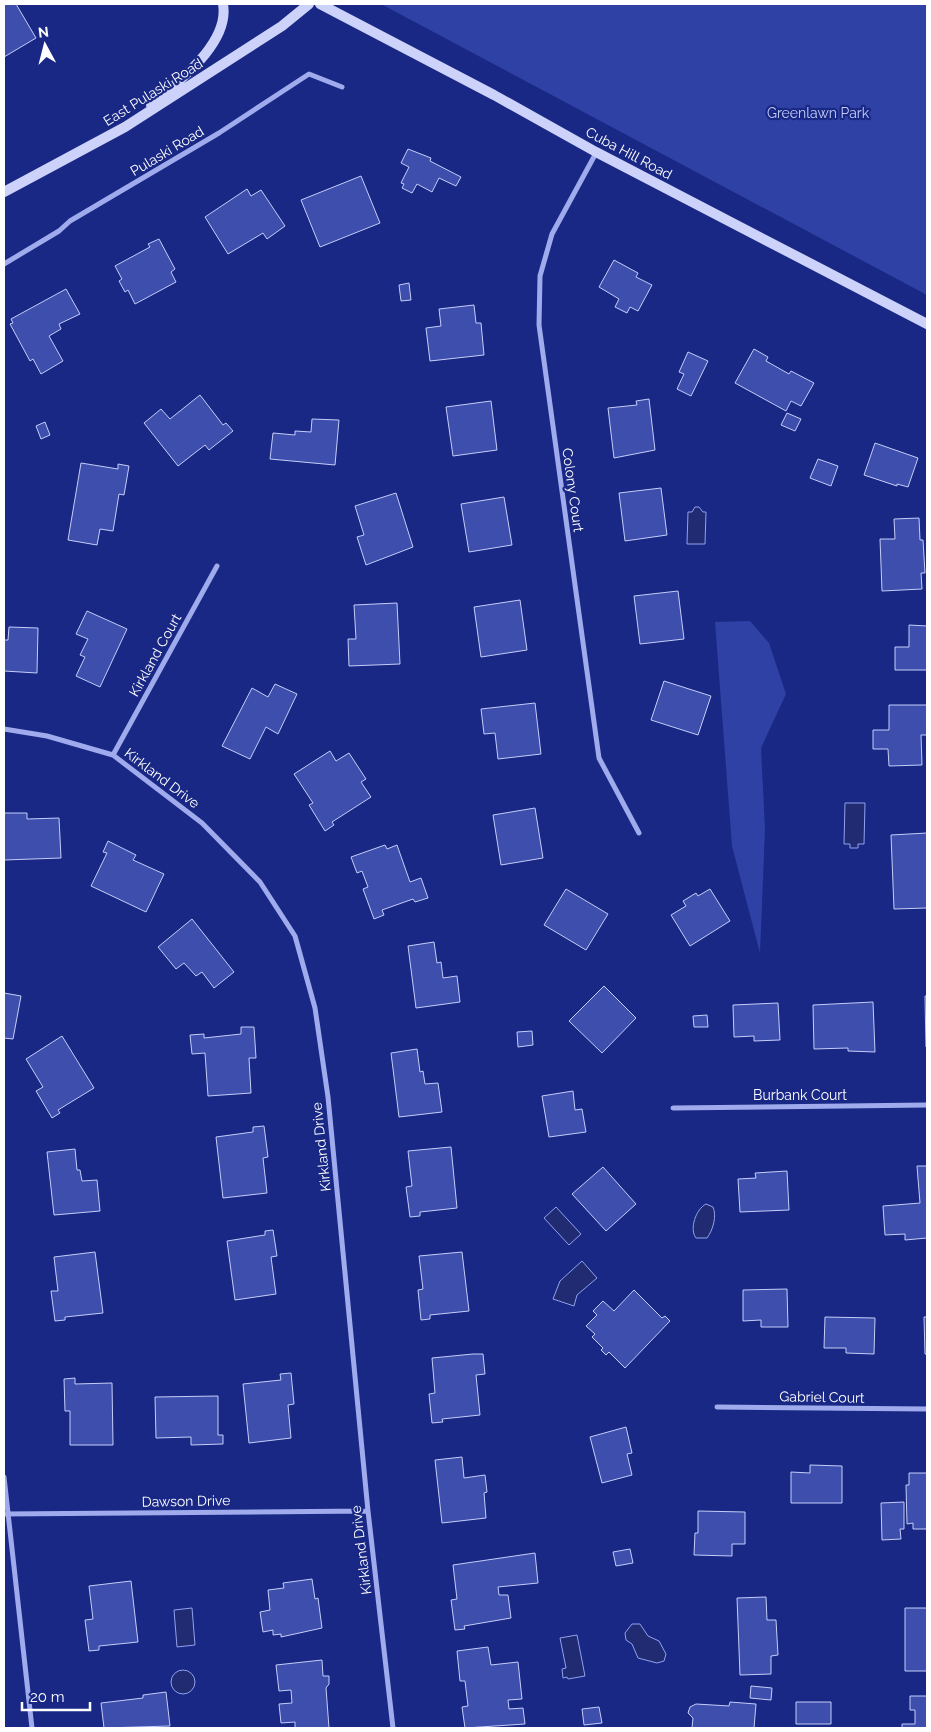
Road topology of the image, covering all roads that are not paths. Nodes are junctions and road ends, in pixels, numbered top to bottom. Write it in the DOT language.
graph roads {
  1 [pos="223,4"];
  2 [pos="309,4"];
  3 [pos="320,4"];
  4 [pos="342,87"];
  5 [pos="125,127"];
  6 [pos="596,152"];
  7 [pos="4,192"];
  8 [pos="4,264"];
  9 [pos="927,324"];
  10 [pos="217,566"];
  11 [pos="4,729"];
  12 [pos="113,755"];
  13 [pos="638,833"];
  14 [pos="927,1106"];
  15 [pos="673,1108"];
  16 [pos="716,1407"];
  17 [pos="927,1409"];
  18 [pos="4,1477"];
  19 [pos="368,1511"];
  20 [pos="6,1514"];
  21 [pos="32,1728"];
  22 [pos="393,1728"];
  1 -- 5 [label="main road"];
  2 -- 5 [label="main road, East Pulaski Road"];
  3 -- 6 [label="main road, Cuba Hill Road"];
  4 -- 8 [label="street, Pulaski Road"];
  5 -- 7 [label="main road, East Pulaski Road"];
  6 -- 9 [label="main road, Cuba Hill Road"];
  6 -- 13 [label="street, Colony Court"];
  10 -- 12 [label="street, Kirkland Court"];
  11 -- 12 [label="street, Kirkland Drive"];
  12 -- 19 [label="street, Kirkland Drive"];
  14 -- 15 [label="street, Burbank Court"];
  16 -- 17 [label="street, Gabriel Court"];
  18 -- 20 [label="street"];
  19 -- 20 [label="street, Dawson Drive"];
  19 -- 22 [label="street, Kirkland Drive"];
  20 -- 21 [label="street"];
}
